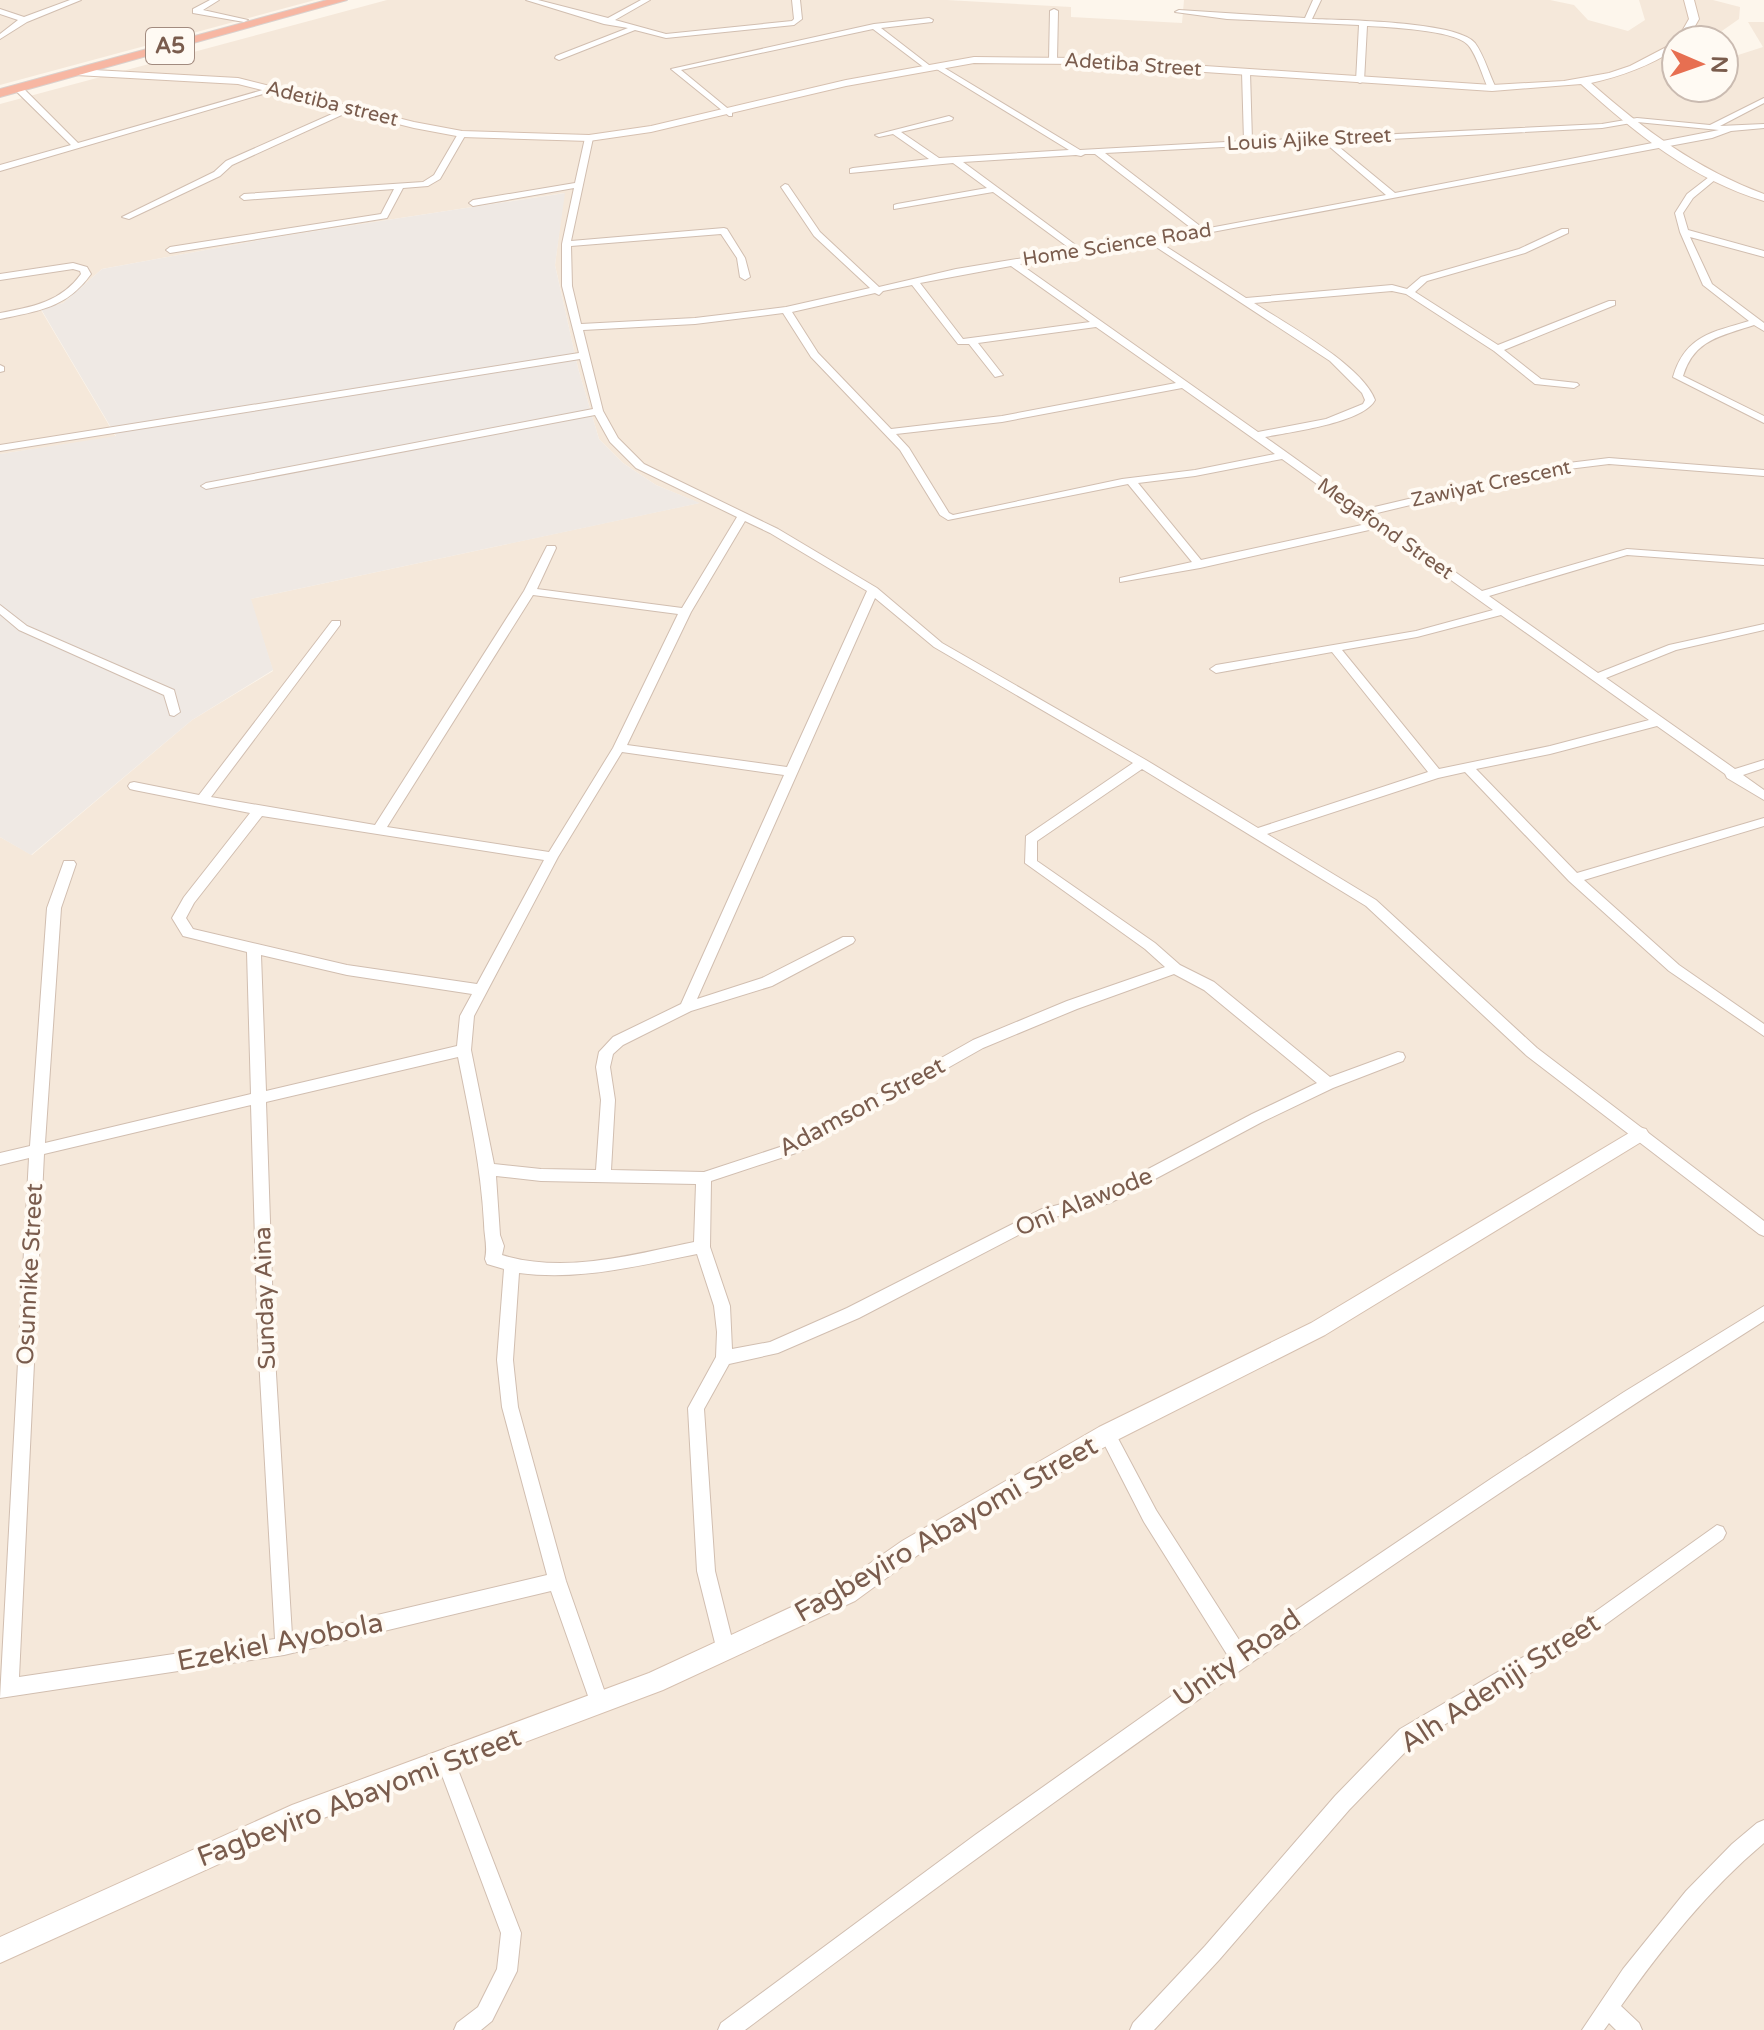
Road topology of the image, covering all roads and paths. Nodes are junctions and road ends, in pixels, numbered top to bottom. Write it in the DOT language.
graph roads {
  1 [pos="77,0"];
  2 [pos="215,0"];
  3 [pos="319,0"];
  4 [pos="341,0"];
  5 [pos="530,0"];
  6 [pos="646,0"];
  7 [pos="796,0"];
  8 [pos="1317,0"];
  9 [pos="1689,0"];
  10 [pos="0,11"];
  11 [pos="1054,11"];
  12 [pos="1179,12"];
  13 [pos="1308,19"];
  14 [pos="24,20"];
  15 [pos="244,20"];
  16 [pos="929,20"];
  17 [pos="607,22"];
  18 [pos="1363,22"];
  19 [pos="1691,24"];
  20 [pos="874,26"];
  21 [pos="632,29"];
  22 [pos="0,37"];
  23 [pos="1660,57"];
  24 [pos="559,58"];
  25 [pos="1053,60"];
  26 [pos="932,66"];
  27 [pos="76,72"];
  28 [pos="1246,72"];
  29 [pos="1360,81"];
  30 [pos="1583,81"];
  31 [pos="18,88"];
  32 [pos="1492,88"];
  33 [pos="276,89"];
  34 [pos="0,90"];
  35 [pos="1764,100"];
  36 [pos="353,108"];
  37 [pos="729,114"];
  38 [pos="949,118"];
  39 [pos="1627,121"];
  40 [pos="1764,126"];
  41 [pos="1711,127"];
  42 [pos="1730,129"];
  43 [pos="895,132"];
  44 [pos="462,134"];
  45 [pos="879,135"];
  46 [pos="589,138"];
  47 [pos="1326,140"];
  48 [pos="1248,142"];
  49 [pos="75,144"];
  50 [pos="1656,146"];
  51 [pos="1097,151"];
  52 [pos="1082,154"];
  53 [pos="937,161"];
  54 [pos="956,161"];
  55 [pos="0,168"];
  56 [pos="853,171"];
  57 [pos="1712,179"];
  58 [pos="579,185"];
  59 [pos="399,187"];
  60 [pos="785,187"];
  61 [pos="995,189"];
  62 [pos="1393,196"];
  63 [pos="244,197"];
  64 [pos="1764,198"];
  65 [pos="473,203"];
  66 [pos="897,207"];
  67 [pos="126,217"];
  68 [pos="1565,231"];
  69 [pos="1202,232"];
  70 [pos="1684,232"];
  71 [pos="1151,240"];
  72 [pos="566,244"];
  73 [pos="170,250"];
  74 [pos="1077,250"];
  75 [pos="1764,254"];
  76 [pos="1011,262"];
  77 [pos="0,277"];
  78 [pos="745,277"];
  79 [pos="915,283"];
  80 [pos="879,292"];
  81 [pos="1409,292"];
  82 [pos="1244,301"];
  83 [pos="1612,303"];
  84 [pos="786,310"];
  85 [pos="0,316"];
  86 [pos="1097,324"];
  87 [pos="1759,325"];
  88 [pos="576,327"];
  89 [pos="973,342"];
  90 [pos="1497,349"];
  91 [pos="584,355"];
  92 [pos="998,375"];
  93 [pos="1183,385"];
  94 [pos="1574,385"];
  95 [pos="598,411"];
  96 [pos="1764,420"];
  97 [pos="890,432"];
  98 [pos="1255,436"];
  99 [pos="0,448"];
  100 [pos="1283,456"];
  101 [pos="1764,473"];
  102 [pos="1131,481"];
  103 [pos="206,486"];
  104 [pos="1363,513"];
  105 [pos="742,517"];
  106 [pos="1380,524"];
  107 [pos="551,548"];
  108 [pos="1764,562"];
  109 [pos="1200,565"];
  110 [pos="1124,580"];
  111 [pos="873,590"];
  112 [pos="530,591"];
  113 [pos="1479,595"];
  114 [pos="0,608"];
  115 [pos="1501,611"];
  116 [pos="685,612"];
  117 [pos="336,623"];
  118 [pos="1764,627"];
  119 [pos="1335,649"];
  120 [pos="1216,669"];
  121 [pos="1595,678"];
  122 [pos="174,712"];
  123 [pos="1656,722"];
  124 [pos="619,748"];
  125 [pos="1142,763"];
  126 [pos="1764,764"];
  127 [pos="1467,767"];
  128 [pos="792,772"];
  129 [pos="1436,774"];
  130 [pos="1731,775"];
  131 [pos="134,786"];
  132 [pos="1764,796"];
  133 [pos="204,797"];
  134 [pos="259,811"];
  135 [pos="1764,822"];
  136 [pos="379,829"];
  137 [pos="1256,833"];
  138 [pos="552,857"];
  139 [pos="69,864"];
  140 [pos="1574,878"];
  141 [pos="848,940"];
  142 [pos="254,951"];
  143 [pos="1175,968"];
  144 [pos="481,990"];
  145 [pos="686,1007"];
  146 [pos="1764,1031"];
  147 [pos="464,1050"];
  148 [pos="1398,1057"];
  149 [pos="1328,1084"];
  150 [pos="259,1098"];
  151 [pos="1639,1134"];
  152 [pos="37,1150"];
  153 [pos="0,1159"];
  154 [pos="487,1169"];
  155 [pos="603,1175"];
  156 [pos="704,1178"];
  157 [pos="1764,1230"];
  158 [pos="702,1247"];
  159 [pos="512,1267"];
  160 [pos="1764,1313"];
  161 [pos="724,1358"];
  162 [pos="1107,1434"];
  163 [pos="1717,1533"];
  164 [pos="557,1581"];
  165 [pos="284,1646"];
  166 [pos="726,1651"];
  167 [pos="1239,1656"];
  168 [pos="4,1688"];
  169 [pos="600,1704"];
  170 [pos="446,1762"];
  171 [pos="1764,1830"];
  172 [pos="0,1950"];
  173 [pos="1607,2008"];
  174 [pos="464,2030"];
  175 [pos="728,2030"];
  176 [pos="1140,2030"];
  177 [pos="1592,2030"];
  178 [pos="1632,2030"];
  1 -- 14 [label="street"];
  2 -- 15 [label="street"];
  3 -- 15 [label="highway, A5"];
  4 -- 27 [label="highway, A5"];
  5 -- 17 [label="street"];
  6 -- 17 [label="street"];
  7 -- 21 [label="street"];
  8 -- 13 [label="street"];
  9 -- 19 [label="street"];
  10 -- 14 [label="street"];
  11 -- 25 [label="street"];
  12 -- 13 [label="street"];
  13 -- 18 [label="street"];
  14 -- 22 [label="street"];
  15 -- 34 [label="highway, A5"];
  16 -- 20 [label="street"];
  17 -- 21 [label="street"];
  18 -- 29 [label="street"];
  18 -- 32 [label="street"];
  20 -- 26 [label="street"];
  20 -- 37 [label="street"];
  21 -- 24 [label="street"];
  23 -- 30 [label="street, Adetiba Street"];
  25 -- 26 [label="street, Adetiba Street"];
  25 -- 28 [label="street, Adetiba Street"];
  26 -- 37 [label="street, Adetiba Street"];
  26 -- 52 [label="street"];
  27 -- 31 [label="highway, A5"];
  27 -- 33 [label="street, Adetiba street"];
  28 -- 29 [label="street, Adetiba Street"];
  28 -- 48 [label="street"];
  29 -- 32 [label="street, Adetiba Street"];
  30 -- 32 [label="street, Adetiba Street"];
  30 -- 39 [label="street"];
  31 -- 34 [label="highway, A5"];
  31 -- 49 [label="street"];
  33 -- 36 [label="street, Adetiba street"];
  33 -- 49 [label="street"];
  35 -- 41 [label="street"];
  36 -- 44 [label="street, Adetiba street"];
  36 -- 67 [label="street"];
  37 -- 46 [label="street, Adetiba Street"];
  38 -- 43 [label="street"];
  39 -- 41 [label="street, Louis Ajike Street"];
  39 -- 47 [label="street, Louis Ajike Street"];
  39 -- 50 [label="street"];
  40 -- 42 [label="street, Louis Ajike Street"];
  41 -- 42 [label="street, Louis Ajike Street"];
  42 -- 50 [label="street, Home Science Road"];
  43 -- 45 [label="street"];
  43 -- 53 [label="street"];
  44 -- 46 [label="street, Adetiba street"];
  44 -- 59 [label="street"];
  46 -- 58 [label="street"];
  47 -- 48 [label="street, Louis Ajike Street"];
  47 -- 62 [label="street"];
  48 -- 51 [label="street, Louis Ajike Street"];
  49 -- 55 [label="street"];
  50 -- 57 [label="street"];
  50 -- 62 [label="street, Home Science Road"];
  51 -- 52 [label="street, Louis Ajike Street"];
  51 -- 69 [label="street"];
  52 -- 54 [label="street, Louis Ajike Street"];
  53 -- 54 [label="street, Louis Ajike Street"];
  53 -- 56 [label="street, Louis Ajike Street"];
  54 -- 61 [label="street"];
  57 -- 64 [label="street"];
  57 -- 70 [label="street"];
  58 -- 65 [label="street"];
  58 -- 72 [label="street"];
  59 -- 63 [label="street"];
  59 -- 73 [label="street"];
  60 -- 80 [label="street"];
  61 -- 66 [label="street"];
  61 -- 74 [label="street"];
  62 -- 69 [label="street, Home Science Road"];
  68 -- 81 [label="street"];
  69 -- 71 [label="street, Home Science Road"];
  70 -- 75 [label="street"];
  70 -- 87 [label="street"];
  71 -- 74 [label="street, Home Science Road"];
  71 -- 82 [label="street"];
  72 -- 78 [label="street"];
  72 -- 88 [label="street"];
  74 -- 76 [label="street, Home Science Road"];
  76 -- 79 [label="street, Home Science Road"];
  76 -- 86 [label="street, Megafond Street"];
  77 -- 85 [label="street"];
  79 -- 80 [label="street, Home Science Road"];
  79 -- 89 [label="street"];
  80 -- 84 [label="street, Home Science Road"];
  81 -- 82 [label="street"];
  81 -- 90 [label="street"];
  82 -- 98 [label="street"];
  83 -- 90 [label="street"];
  84 -- 88 [label="street, Home Science Road"];
  84 -- 97 [label="street"];
  86 -- 89 [label="street"];
  86 -- 93 [label="street, Megafond Street"];
  87 -- 96 [label="street"];
  88 -- 91 [label="street"];
  89 -- 92 [label="street"];
  90 -- 94 [label="street"];
  91 -- 95 [label="street"];
  91 -- 99 [label="street"];
  93 -- 97 [label="street"];
  93 -- 98 [label="street, Megafond Street"];
  95 -- 103 [label="street"];
  95 -- 105 [label="street"];
  97 -- 102 [label="street"];
  98 -- 100 [label="street, Megafond Street"];
  100 -- 102 [label="street"];
  100 -- 104 [label="street, Megafond Street"];
  101 -- 104 [label="street, Zawiyat Crescent"];
  102 -- 109 [label="street"];
  104 -- 106 [label="street, Megafond Street"];
  105 -- 111 [label="street"];
  105 -- 116 [label="street"];
  106 -- 109 [label="street"];
  106 -- 113 [label="street, Megafond Street"];
  107 -- 112 [label="street"];
  108 -- 113 [label="street"];
  109 -- 110 [label="street"];
  111 -- 125 [label="street"];
  111 -- 128 [label="street"];
  112 -- 116 [label="street"];
  112 -- 136 [label="street"];
  113 -- 115 [label="street, Megafond Street"];
  114 -- 122 [label="street"];
  115 -- 119 [label="street"];
  115 -- 121 [label="street, Megafond Street"];
  116 -- 124 [label="street"];
  117 -- 133 [label="street"];
  118 -- 121 [label="street"];
  119 -- 120 [label="street"];
  119 -- 129 [label="street"];
  121 -- 123 [label="street, Megafond Street"];
  123 -- 127 [label="street"];
  123 -- 130 [label="street, Megafond Street"];
  124 -- 128 [label="street"];
  124 -- 138 [label="street"];
  125 -- 137 [label="street"];
  125 -- 143 [label="street"];
  126 -- 130 [label="street"];
  127 -- 129 [label="street"];
  127 -- 140 [label="street"];
  128 -- 145 [label="street"];
  129 -- 137 [label="street"];
  130 -- 132 [label="street, Megafond Street"];
  131 -- 133 [label="street"];
  133 -- 134 [label="street"];
  134 -- 136 [label="street"];
  134 -- 142 [label="street"];
  135 -- 140 [label="street"];
  136 -- 138 [label="street"];
  137 -- 151 [label="street"];
  138 -- 144 [label="street"];
  139 -- 152 [label="street, Osunnike Street"];
  140 -- 146 [label="street"];
  141 -- 145 [label="street"];
  142 -- 144 [label="street"];
  142 -- 150 [label="street, Sunday Aina"];
  143 -- 149 [label="street"];
  143 -- 156 [label="street, Adamson Street"];
  144 -- 147 [label="street"];
  145 -- 155 [label="street"];
  147 -- 150 [label="street"];
  147 -- 154 [label="street"];
  148 -- 149 [label="street, Oni Alawode"];
  149 -- 161 [label="street, Oni Alawode"];
  150 -- 152 [label="street"];
  150 -- 165 [label="street, Sunday Aina"];
  151 -- 157 [label="street"];
  151 -- 162 [label="street, Fagbeyiro Abayomi Street"];
  152 -- 153 [label="street"];
  152 -- 168 [label="street, Osunnike Street"];
  154 -- 155 [label="street, Adamson Street"];
  154 -- 159 [label="street"];
  155 -- 156 [label="street, Adamson Street"];
  156 -- 158 [label="street"];
  158 -- 159 [label="street"];
  158 -- 161 [label="street"];
  159 -- 164 [label="street"];
  160 -- 167 [label="street, Unity Road"];
  161 -- 166 [label="street"];
  162 -- 166 [label="street, Fagbeyiro Abayomi Street"];
  162 -- 167 [label="street"];
  163 -- 176 [label="street, Alh Adeniji Street"];
  164 -- 165 [label="street, Ezekiel Ayobola"];
  164 -- 169 [label="street"];
  165 -- 168 [label="street, Ezekiel Ayobola"];
  166 -- 169 [label="street, Fagbeyiro Abayomi Street"];
  167 -- 175 [label="street, Unity Road"];
  169 -- 170 [label="street, Fagbeyiro Abayomi Street"];
  170 -- 172 [label="street, Fagbeyiro Abayomi Street"];
  170 -- 174 [label="street"];
  171 -- 173 [label="street"];
  173 -- 177 [label="street"];
  173 -- 178 [label="street"];
}
